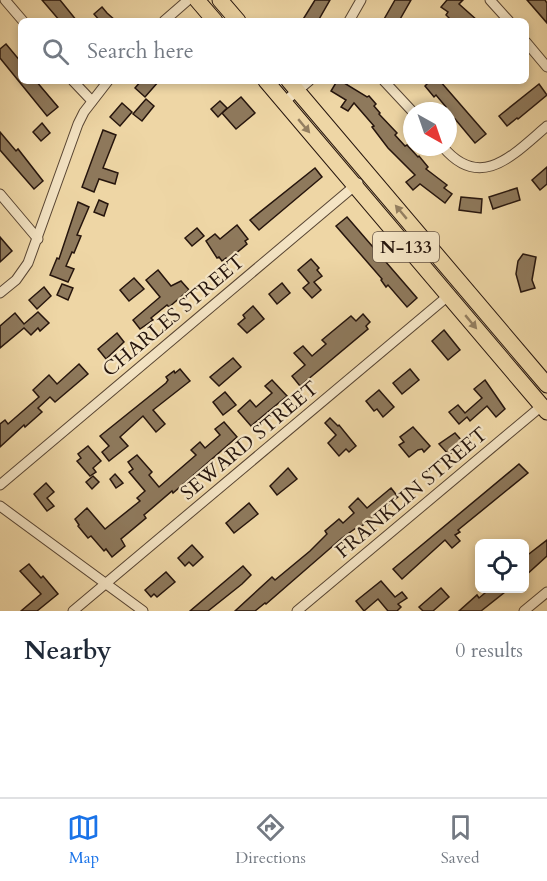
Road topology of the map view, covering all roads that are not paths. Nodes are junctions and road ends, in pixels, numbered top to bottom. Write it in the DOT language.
graph roads {
  1 [pos="5,0"];
  2 [pos="188,0"];
  3 [pos="197,0"];
  4 [pos="220,0"];
  5 [pos="361,0"];
  6 [pos="490,0"];
  7 [pos="20,18"];
  8 [pos="167,18"];
  9 [pos="212,18"];
  10 [pos="235,18"];
  11 [pos="351,18"];
  12 [pos="506,18"];
  13 [pos="529,46"];
  14 [pos="547,67"];
  15 [pos="76,84"];
  16 [pos="106,84"];
  17 [pos="269,84"];
  18 [pos="299,84"];
  19 [pos="387,84"];
  20 [pos="92,101"];
  21 [pos="284,102"];
  22 [pos="404,102"];
  23 [pos="547,126"];
  24 [pos="452,156"];
  25 [pos="369,174"];
  26 [pos="354,186"];
  27 [pos="0,194"];
  28 [pos="38,239"];
  29 [pos="0,293"];
  30 [pos="448,296"];
  31 [pos="547,386"];
  32 [pos="545,406"];
  33 [pos="0,484"];
  34 [pos="0,506"];
  35 [pos="106,584"];
  36 [pos="547,592"];
  37 [pos="73,611"];
  38 [pos="143,611"];
  39 [pos="297,611"];
  40 [pos="524,611"];
  1 -- 7 [label="street"];
  2 -- 8 [label="street"];
  3 -- 9 [label="main road"];
  4 -- 10 [label="main road"];
  5 -- 11 [label="street"];
  6 -- 12 [label="street"];
  13 -- 14 [label="street"];
  15 -- 20 [label="street"];
  16 -- 20 [label="street"];
  17 -- 21 [label="main road, N-133"];
  18 -- 21 [label="street"];
  18 -- 25 [label="main road, N-133"];
  19 -- 22 [label="street"];
  20 -- 28 [label="street"];
  21 -- 26 [label="main road, N-133, one-way"];
  23 -- 24 [label="street"];
  25 -- 26 [label="street, CHARLES STREET"];
  31 -- 25 [label="main road, N-133, one-way"];
  26 -- 30 [label="main road, N-133"];
  26 -- 33 [label="street, CHARLES STREET"];
  27 -- 28 [label="street"];
  28 -- 29 [label="street"];
  30 -- 32 [label="main road, N-133, one-way"];
  30 -- 35 [label="street, SEWARD STREET"];
  32 -- 39 [label="street, FRANKLIN STREET"];
  34 -- 35 [label="street"];
  35 -- 37 [label="street, SEWARD STREET"];
  35 -- 38 [label="street"];
  36 -- 40 [label="street"];
}
